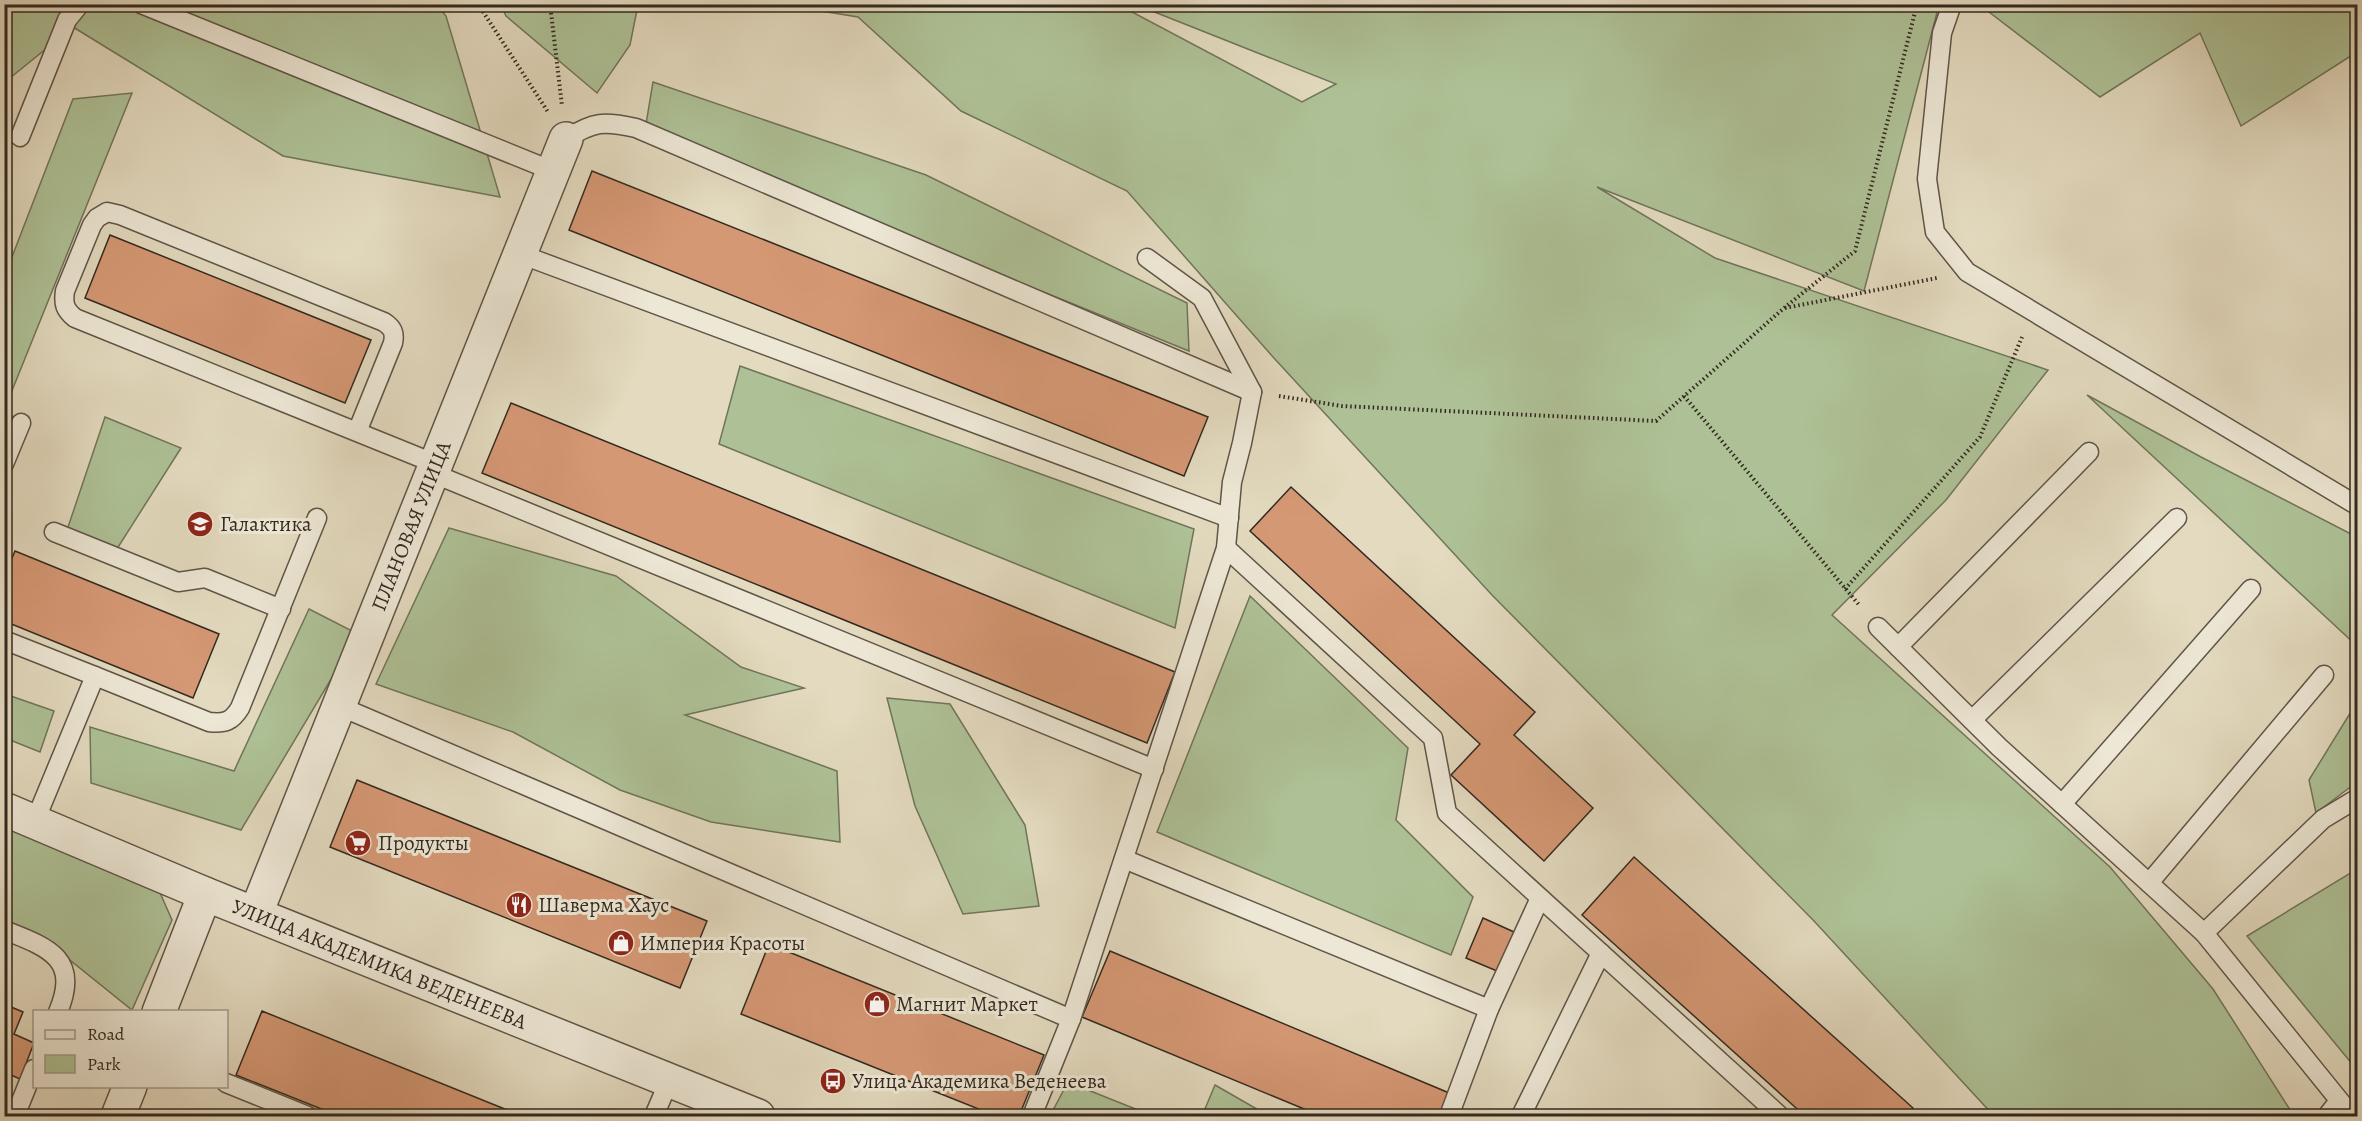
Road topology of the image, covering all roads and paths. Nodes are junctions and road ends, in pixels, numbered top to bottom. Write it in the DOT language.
graph roads {
  1 [pos="80,4"];
  2 [pos="141,4"];
  3 [pos="478,4"];
  4 [pos="550,4"];
  5 [pos="1917,4"];
  6 [pos="1952,4"];
  7 [pos="20,137"];
  8 [pos="566,139"];
  9 [pos="553,171"];
  10 [pos="520,254"];
  11 [pos="1147,258"];
  12 [pos="1967,272"];
  13 [pos="1784,308"];
  14 [pos="2033,312"];
  15 [pos="1252,392"];
  16 [pos="1684,396"];
  17 [pos="21,423"];
  18 [pos="357,432"];
  19 [pos="2089,452"];
  20 [pos="4,464"];
  21 [pos="434,469"];
  22 [pos="2358,506"];
  23 [pos="317,518"];
  24 [pos="1229,518"];
  25 [pos="2177,518"];
  26 [pos="54,531"];
  27 [pos="1226,548"];
  28 [pos="1845,589"];
  29 [pos="2251,589"];
  30 [pos="281,609"];
  31 [pos="1878,627"];
  32 [pos="4,640"];
  33 [pos="1898,647"];
  34 [pos="2324,675"];
  35 [pos="95,676"];
  36 [pos="339,706"];
  37 [pos="1972,720"];
  38 [pos="1154,769"];
  39 [pos="2358,798"];
  40 [pos="2062,804"];
  41 [pos="4,809"];
  42 [pos="35,821"];
  43 [pos="1124,860"];
  44 [pos="2149,883"];
  45 [pos="204,894"];
  46 [pos="1540,898"];
  47 [pos="256,913"];
  48 [pos="4,930"];
  49 [pos="2204,933"];
  50 [pos="1601,953"];
  51 [pos="1489,1009"];
  52 [pos="58,1010"];
  53 [pos="159,1010"];
  54 [pos="1071,1019"];
  55 [pos="33,1071"];
  56 [pos="669,1081"];
  57 [pos="228,1084"];
  58 [pos="129,1088"];
  59 [pos="2332,1109"];
  60 [pos="15,1116"];
  61 [pos="118,1116"];
  62 [pos="308,1116"];
  63 [pos="654,1116"];
  64 [pos="758,1116"];
  65 [pos="1032,1116"];
  66 [pos="1449,1116"];
  67 [pos="1521,1116"];
  68 [pos="1780,1116"];
  69 [pos="2352,1116"];
  1 -- 7 [label="lane"];
  2 -- 9 [label="lane"];
  3 -- 8 [label="path"];
  4 -- 8 [label="path"];
  5 -- 13 [label="path"];
  6 -- 12 [label="lane"];
  8 -- 9 [label="street, ПЛАНОВАЯ УЛИЦА"];
  8 -- 15 [label="lane"];
  9 -- 10 [label="street, ПЛАНОВАЯ УЛИЦА"];
  10 -- 21 [label="street, ПЛАНОВАЯ УЛИЦА"];
  10 -- 24 [label="lane"];
  11 -- 15 [label="lane"];
  12 -- 13 [label="path"];
  12 -- 14 [label="lane"];
  13 -- 16 [label="path"];
  14 -- 22 [label="lane"];
  14 -- 28 [label="path"];
  15 -- 16 [label="path"];
  15 -- 24 [label="lane"];
  16 -- 28 [label="path"];
  17 -- 20 [label="lane"];
  18 -- 18 [label="lane"];
  18 -- 21 [label="lane"];
  19 -- 33 [label="lane"];
  21 -- 36 [label="street, ПЛАНОВАЯ УЛИЦА"];
  21 -- 38 [label="lane"];
  23 -- 30 [label="lane"];
  24 -- 27 [label="lane"];
  25 -- 37 [label="lane"];
  26 -- 30 [label="lane"];
  27 -- 38 [label="lane"];
  27 -- 46 [label="lane"];
  28 -- 31 [label="path"];
  29 -- 40 [label="lane"];
  30 -- 35 [label="lane"];
  31 -- 33 [label="lane"];
  32 -- 35 [label="lane"];
  33 -- 37 [label="lane"];
  34 -- 44 [label="lane"];
  35 -- 42 [label="lane"];
  36 -- 47 [label="street, ПЛАНОВАЯ УЛИЦА"];
  36 -- 54 [label="lane"];
  37 -- 40 [label="lane"];
  38 -- 43 [label="lane"];
  39 -- 49 [label="lane"];
  40 -- 44 [label="lane"];
  41 -- 42 [label="street, УЛИЦА АКАДЕМИКА ВЕДЕНЕЕВА"];
  42 -- 45 [label="street, УЛИЦА АКАДЕМИКА ВЕДЕНЕЕВА"];
  43 -- 51 [label="lane"];
  43 -- 54 [label="lane"];
  44 -- 49 [label="lane"];
  45 -- 47 [label="street, УЛИЦА АКАДЕМИКА ВЕДЕНЕЕВА"];
  45 -- 53 [label="street"];
  46 -- 50 [label="lane"];
  46 -- 51 [label="lane"];
  47 -- 56 [label="street, УЛИЦА АКАДЕМИКА ВЕДЕНЕЕВА"];
  48 -- 52 [label="lane"];
  49 -- 59 [label="lane"];
  50 -- 67 [label="lane"];
  50 -- 68 [label="lane"];
  51 -- 66 [label="lane"];
  54 -- 65 [label="lane"];
  55 -- 60 [label="lane"];
  56 -- 63 [label="lane"];
  56 -- 64 [label="street, УЛИЦА АКАДЕМИКА ВЕДЕНЕЕВА"];
  57 -- 62 [label="lane"];
  58 -- 61 [label="street"];
  59 -- 69 [label="lane"];
}
